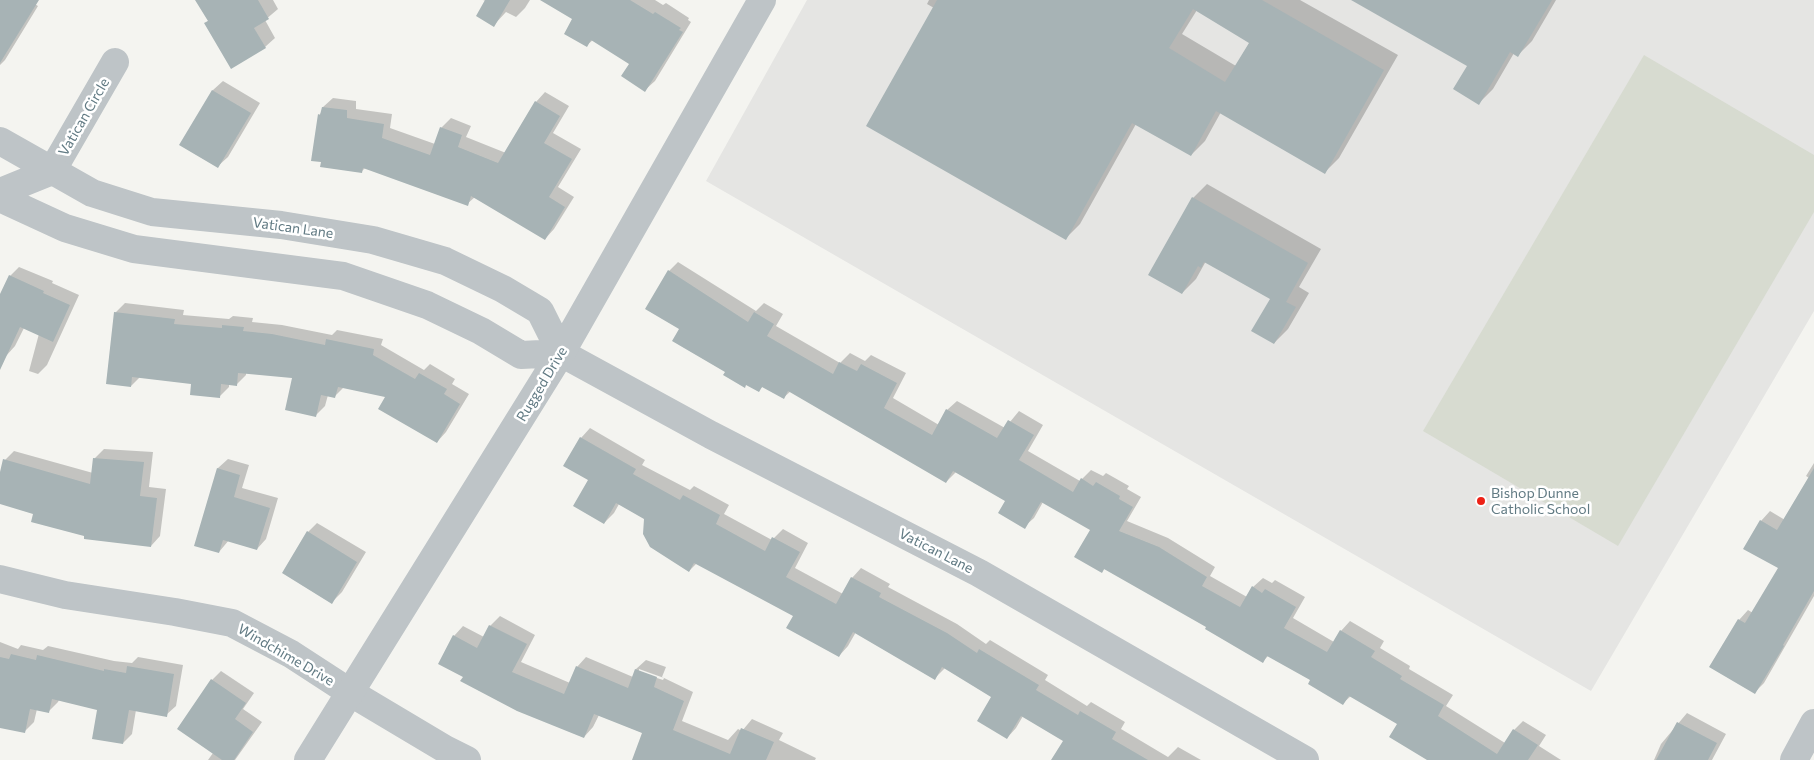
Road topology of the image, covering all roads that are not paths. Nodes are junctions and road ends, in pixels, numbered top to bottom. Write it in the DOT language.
graph roads {
  1 [pos="762,0"];
  2 [pos="115,62"];
  3 [pos="0,141"];
  4 [pos="52,171"];
  5 [pos="0,192"];
  6 [pos="0,198"];
  7 [pos="561,353"];
  8 [pos="0,578"];
  9 [pos="350,693"];
  10 [pos="1814,723"];
  11 [pos="308,760"];
  12 [pos="467,760"];
  13 [pos="1305,760"];
  14 [pos="1794,760"];
  1 -- 7 [label="street, Rugged Drive"];
  2 -- 4 [label="street, Vatican Circle"];
  3 -- 4 [label="street, Vatican Lane"];
  4 -- 5 [label="street"];
  4 -- 7 [label="street, Vatican Lane"];
  6 -- 7 [label="street"];
  7 -- 9 [label="street, Rugged Drive"];
  7 -- 13 [label="street, Vatican Lane"];
  8 -- 9 [label="street, Windchime Drive"];
  9 -- 11 [label="street, Rugged Drive"];
  9 -- 12 [label="street, Windchime Drive"];
  10 -- 14 [label="street"];
}
